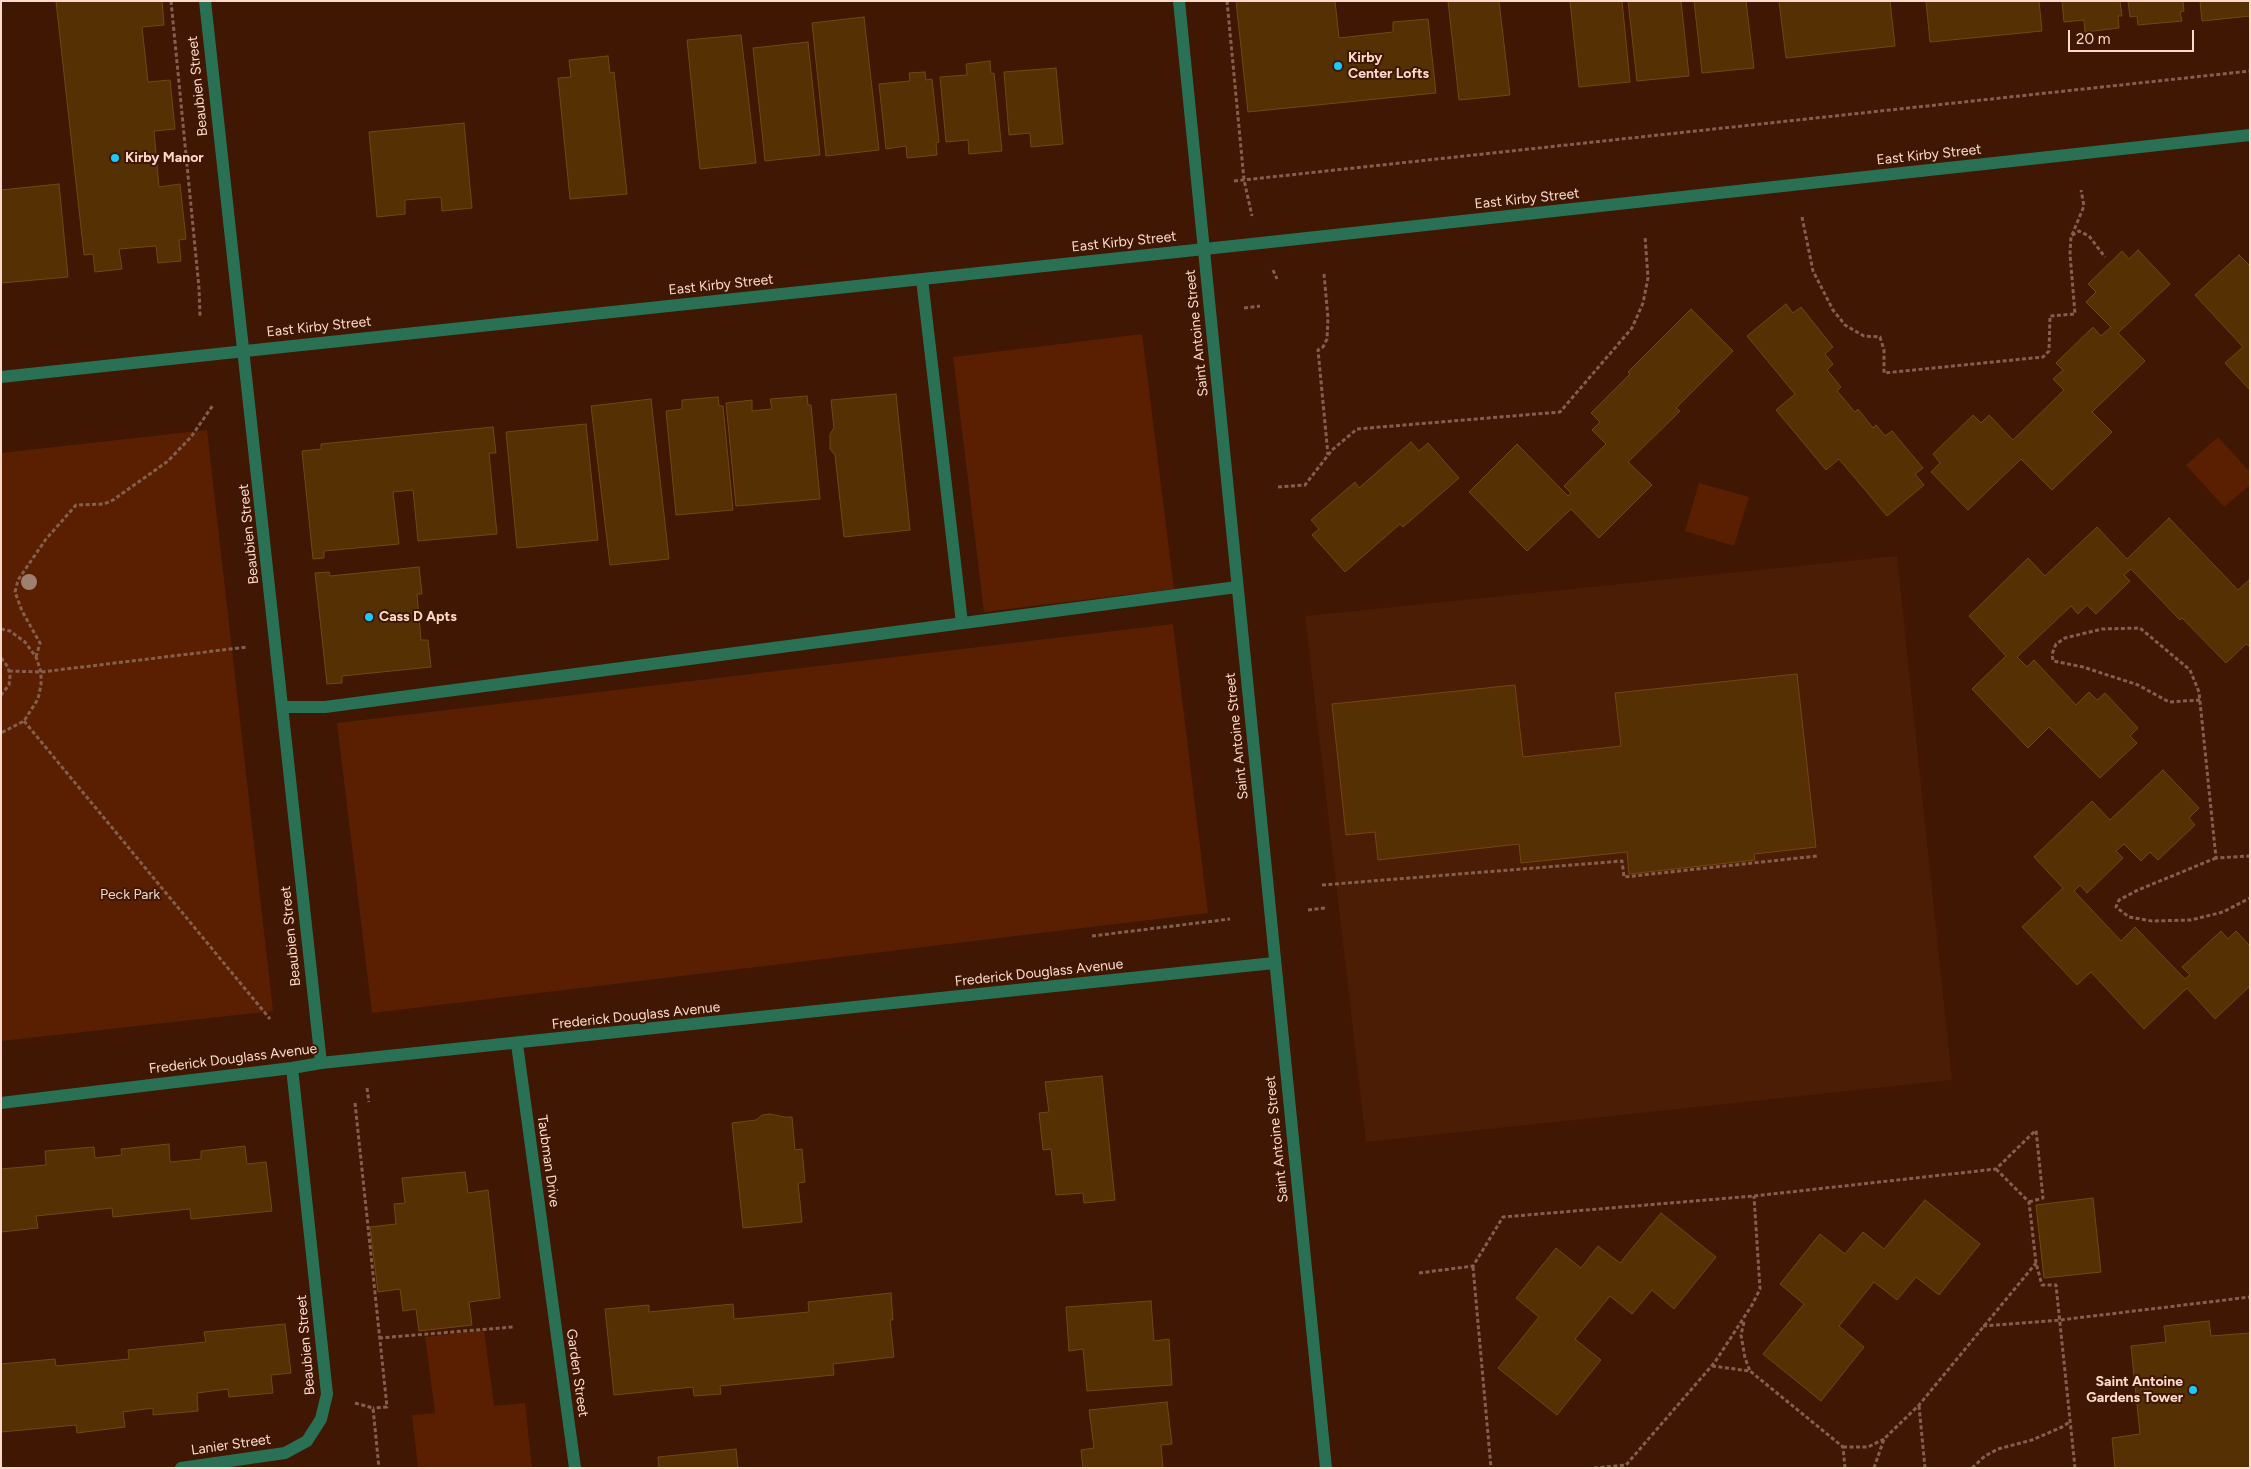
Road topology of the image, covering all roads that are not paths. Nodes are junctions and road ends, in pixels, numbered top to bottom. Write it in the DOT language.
graph roads {
  1 [pos="204,1"];
  2 [pos="1179,1"];
  3 [pos="2250,136"];
  4 [pos="1204,249"];
  5 [pos="922,279"];
  6 [pos="242,351"];
  7 [pos="1,377"];
  8 [pos="1237,587"];
  9 [pos="962,623"];
  10 [pos="283,707"];
  11 [pos="1274,963"];
  12 [pos="517,1044"];
  13 [pos="321,1063"];
  14 [pos="292,1068"];
  15 [pos="1,1103"];
  16 [pos="550,1283"];
  17 [pos="285,1453"];
  18 [pos="181,1468"];
  19 [pos="575,1468"];
  20 [pos="1326,1468"];
  1 -- 6 [label="street, Beaubien Street"];
  2 -- 4 [label="street, Saint Antoine Street"];
  3 -- 4 [label="street, East Kirby Street"];
  4 -- 5 [label="street, East Kirby Street"];
  4 -- 8 [label="street, Saint Antoine Street"];
  5 -- 6 [label="street, East Kirby Street"];
  5 -- 9 [label="street"];
  6 -- 7 [label="street, East Kirby Street"];
  6 -- 10 [label="street, Beaubien Street"];
  8 -- 9 [label="street"];
  8 -- 11 [label="street, Saint Antoine Street"];
  9 -- 10 [label="street"];
  10 -- 13 [label="street, Beaubien Street"];
  11 -- 12 [label="street, Frederick Douglass Avenue"];
  11 -- 20 [label="street, Saint Antoine Street"];
  12 -- 13 [label="street, Frederick Douglass Avenue"];
  12 -- 16 [label="street, Taubman Drive"];
  13 -- 14 [label="street, Frederick Douglass Avenue"];
  14 -- 15 [label="street, Frederick Douglass Avenue"];
  14 -- 17 [label="street, Beaubien Street"];
  16 -- 19 [label="street, Garden Street"];
  17 -- 18 [label="street, Lanier Street"];
}
